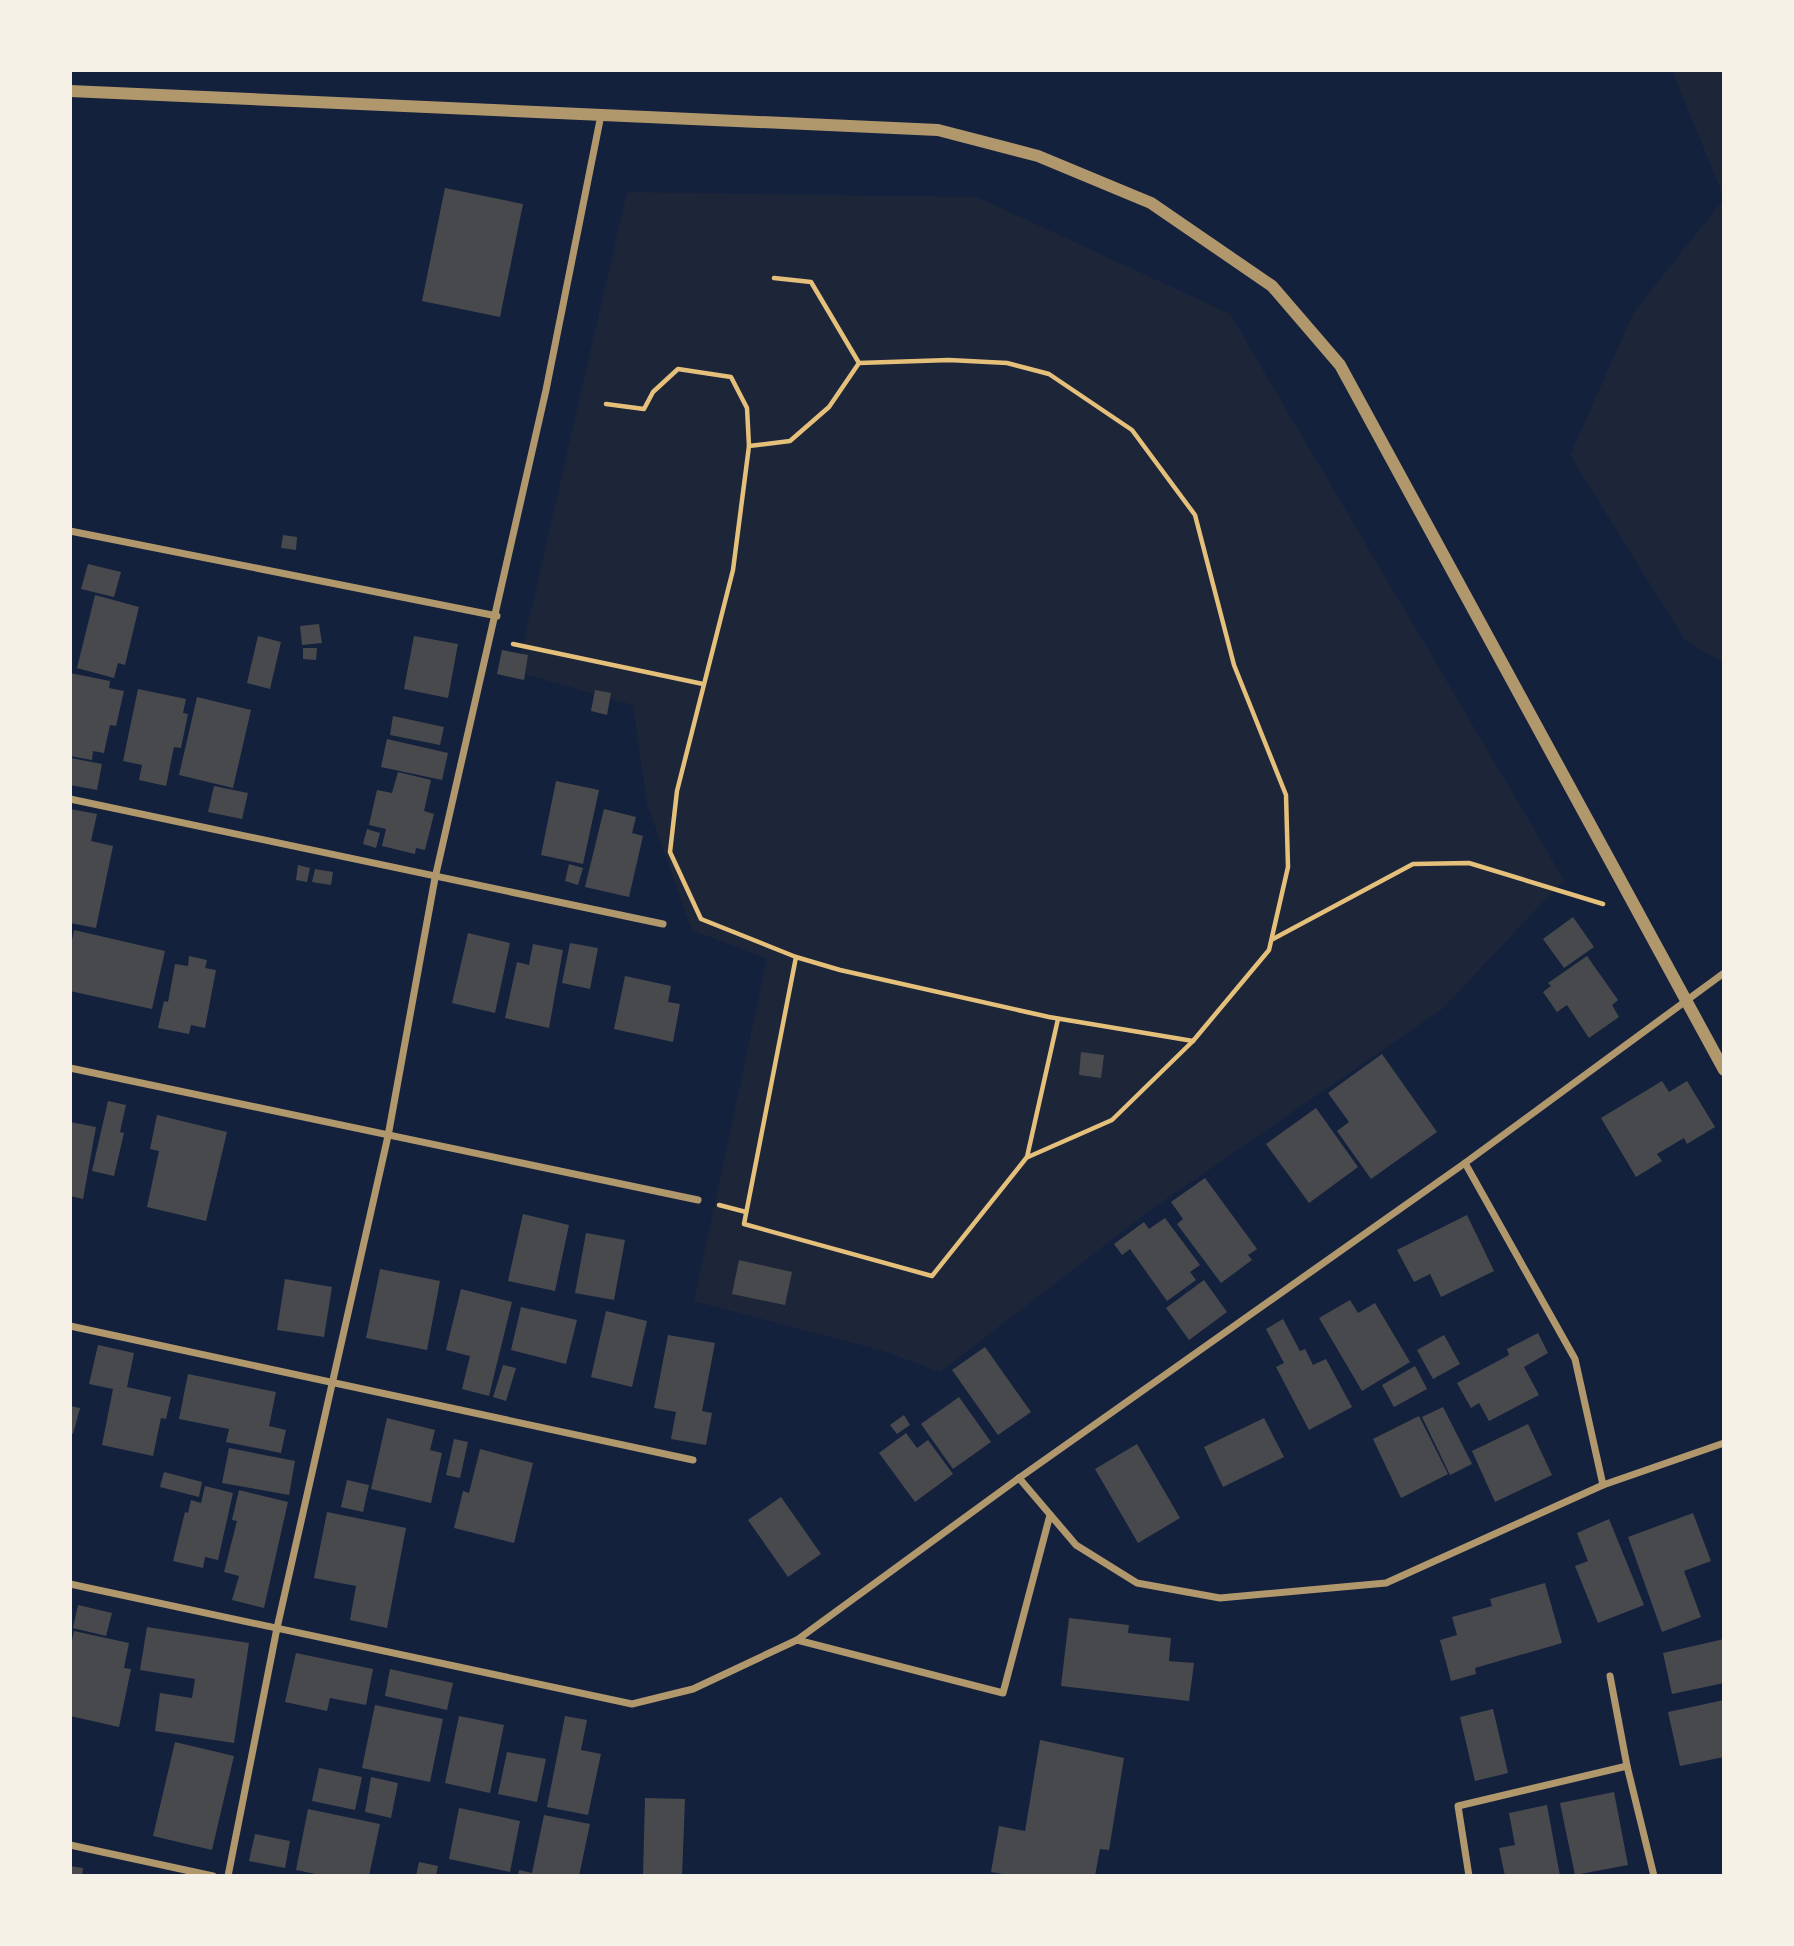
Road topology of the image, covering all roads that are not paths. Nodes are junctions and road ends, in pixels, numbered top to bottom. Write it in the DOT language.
graph roads {
  1 [pos="70,91"];
  2 [pos="601,114"];
  3 [pos="70,531"];
  4 [pos="497,616"];
  5 [pos="70,799"];
  6 [pos="435,878"];
  7 [pos="663,924"];
  8 [pos="1724,973"];
  9 [pos="1686,1001"];
  10 [pos="70,1068"];
  11 [pos="1724,1070"];
  12 [pos="388,1136"];
  13 [pos="1465,1163"];
  14 [pos="698,1200"];
  15 [pos="70,1326"];
  16 [pos="335,1382"];
  17 [pos="1724,1443"];
  18 [pos="694,1460"];
  19 [pos="1018,1478"];
  20 [pos="1603,1485"];
  21 [pos="1050,1515"];
  22 [pos="70,1584"];
  23 [pos="277,1628"];
  24 [pos="797,1640"];
  25 [pos="1610,1676"];
  26 [pos="1627,1766"];
  27 [pos="70,1845"];
  28 [pos="213,1876"];
  29 [pos="228,1876"];
  30 [pos="1469,1876"];
  31 [pos="1654,1876"];
  1 -- 2 [label="street"];
  2 -- 4 [label="street"];
  2 -- 9 [label="street"];
  3 -- 4 [label="street"];
  4 -- 6 [label="street"];
  5 -- 6 [label="street"];
  6 -- 7 [label="street"];
  6 -- 12 [label="street"];
  8 -- 9 [label="street"];
  9 -- 11 [label="street"];
  9 -- 13 [label="street"];
  10 -- 12 [label="street"];
  12 -- 14 [label="street"];
  12 -- 16 [label="street"];
  13 -- 19 [label="street"];
  13 -- 20 [label="street"];
  15 -- 16 [label="street"];
  16 -- 18 [label="street"];
  16 -- 23 [label="street"];
  17 -- 20 [label="street"];
  19 -- 21 [label="street"];
  19 -- 24 [label="street"];
  20 -- 21 [label="street"];
  21 -- 24 [label="street"];
  22 -- 23 [label="street"];
  23 -- 24 [label="street"];
  23 -- 29 [label="street"];
  25 -- 26 [label="street"];
  26 -- 30 [label="street"];
  26 -- 31 [label="street"];
  27 -- 28 [label="street"];
}
